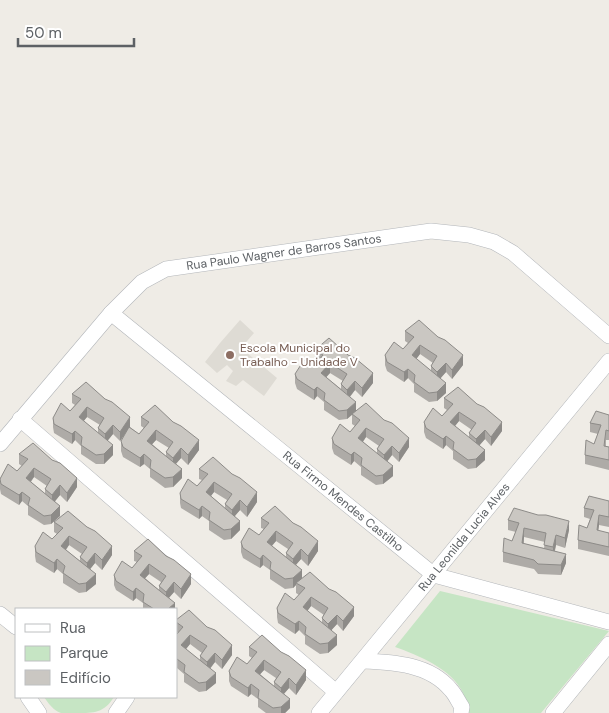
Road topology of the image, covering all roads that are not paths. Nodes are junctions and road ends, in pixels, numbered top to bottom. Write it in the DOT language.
graph roads {
  1 [pos="111,313"];
  2 [pos="609,336"];
  3 [pos="609,361"];
  4 [pos="20,419"];
  5 [pos="0,444"];
  6 [pos="434,575"];
  7 [pos="0,614"];
  8 [pos="609,622"];
  9 [pos="15,626"];
  10 [pos="609,644"];
  11 [pos="362,661"];
  12 [pos="336,692"];
  13 [pos="29,698"];
  14 [pos="126,698"];
  15 [pos="39,713"];
  16 [pos="118,713"];
  17 [pos="319,713"];
  18 [pos="460,713"];
  19 [pos="553,713"];
  1 -- 2 [label="street, Rua Paulo Wagner de Barros Santos"];
  1 -- 4 [label="street, Rua Paulo Wagner de Barros Santos"];
  1 -- 6 [label="street, Rua Firmo Mendes Castilho"];
  3 -- 6 [label="street, Rua Leonilda Lucia Alves"];
  4 -- 5 [label="street, Rua Paulo Wagner de Barros Santos"];
  4 -- 12 [label="street"];
  6 -- 8 [label="street, Rua Firmo Mendes Castilho"];
  6 -- 11 [label="street, Rua Leonilda Lucia Alves"];
  7 -- 9 [label="street"];
  10 -- 19 [label="street"];
  11 -- 12 [label="street, Rua Leonilda Lucia Alves"];
  11 -- 18 [label="street"];
  12 -- 17 [label="street, Rua Leonilda Lucia Alves"];
  13 -- 15 [label="street"];
  14 -- 16 [label="street"];
}
